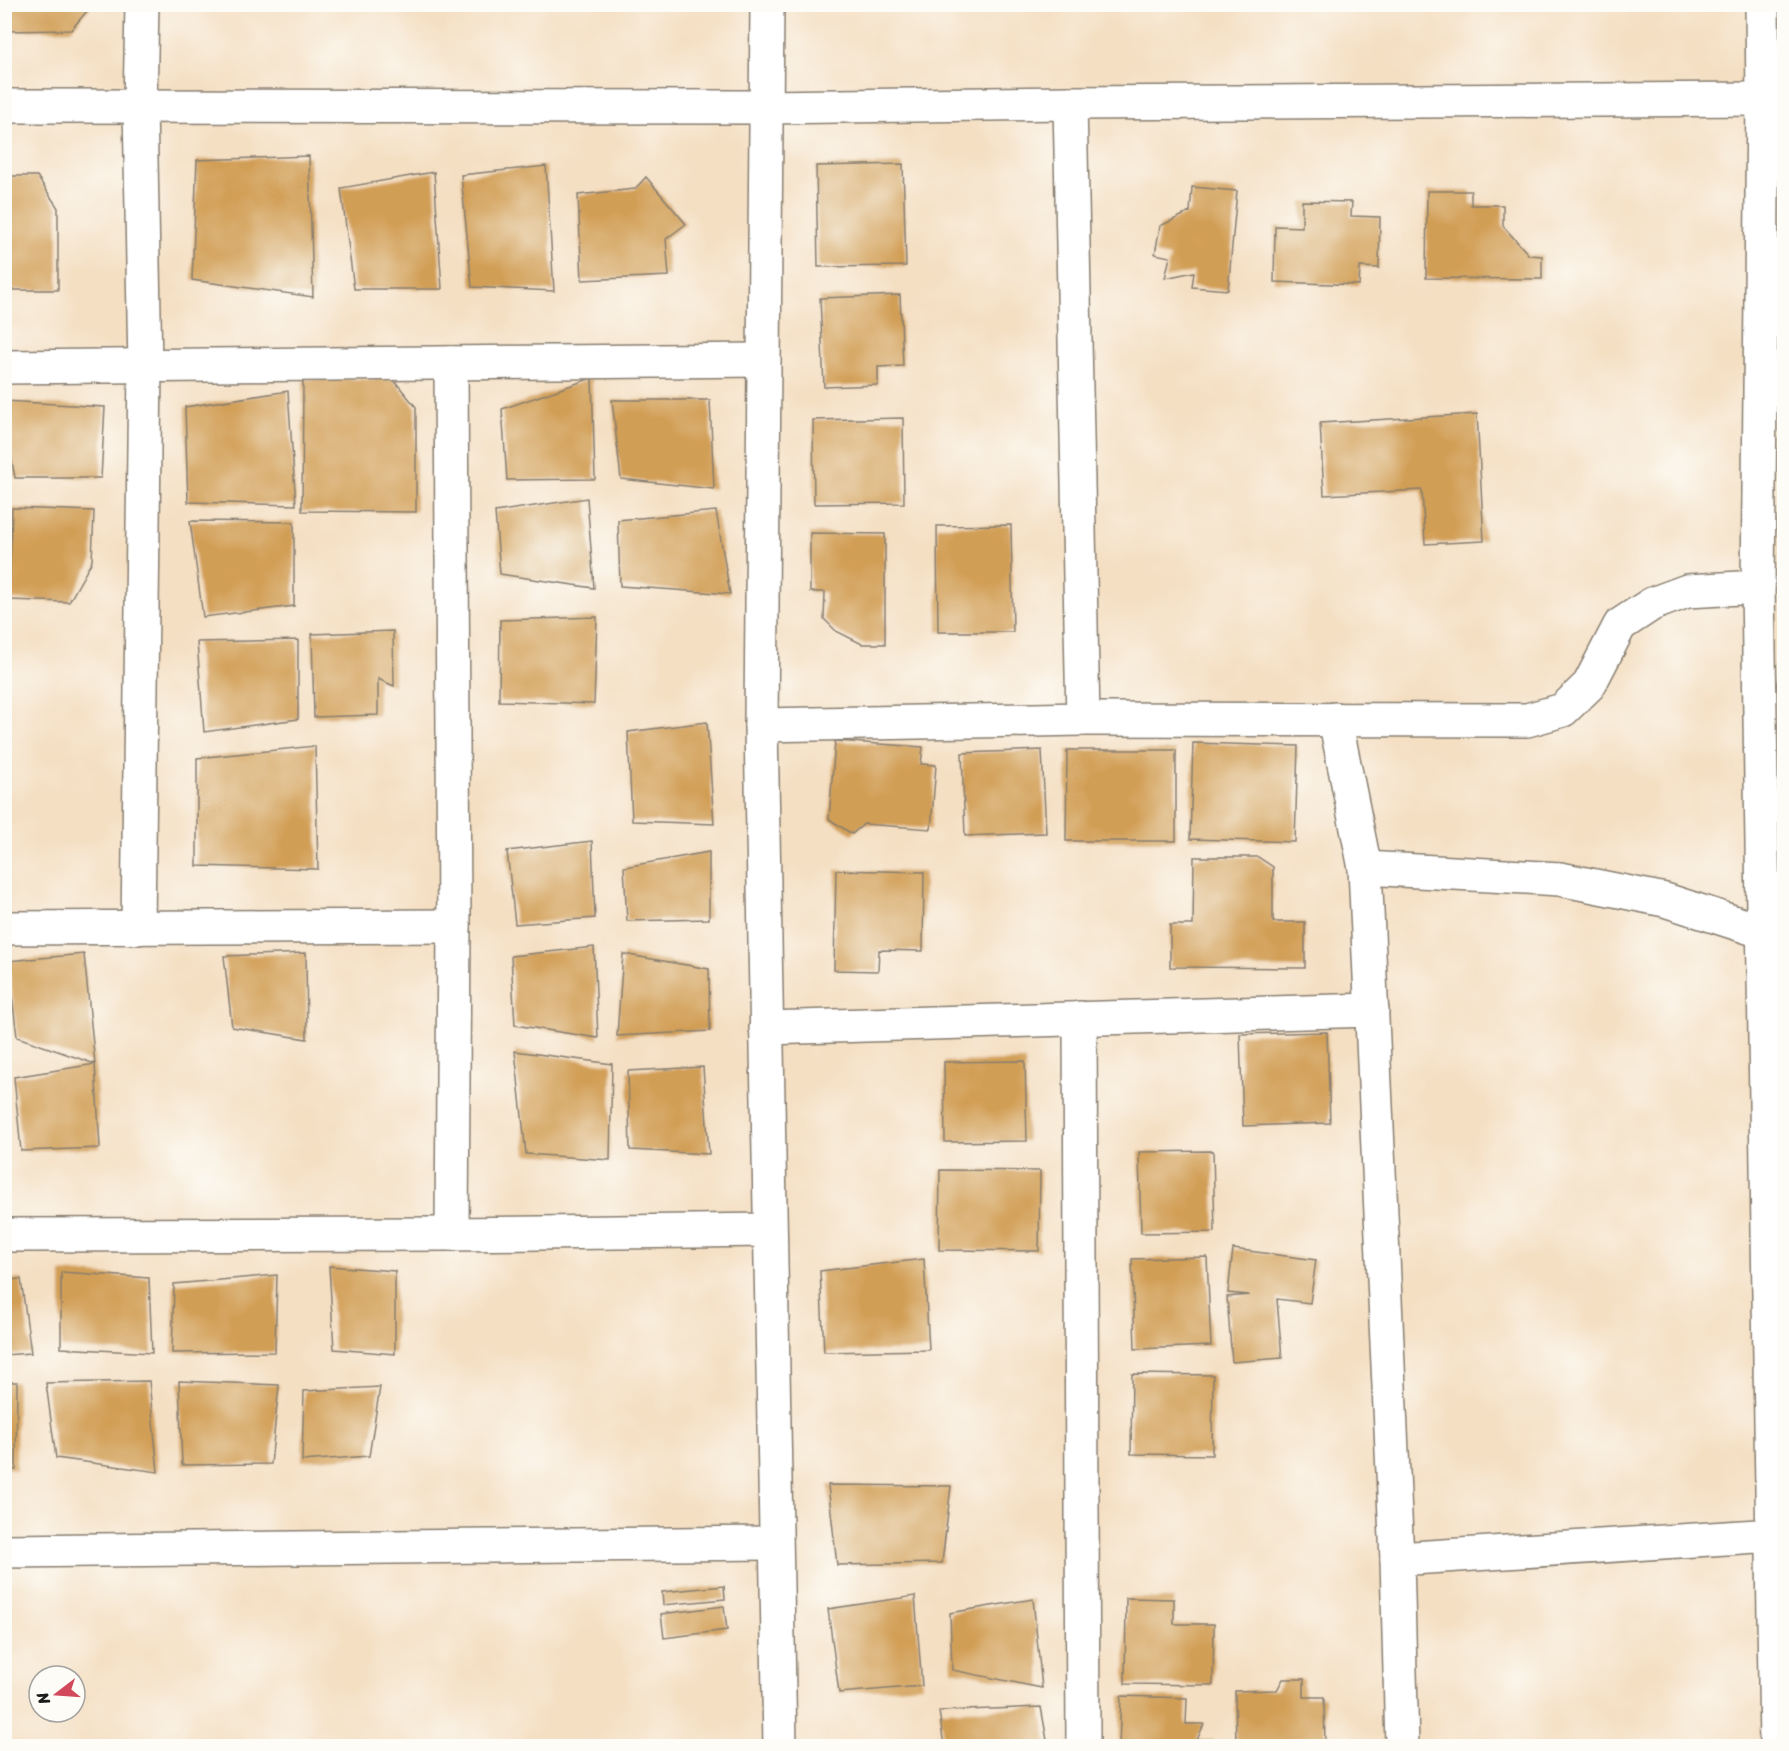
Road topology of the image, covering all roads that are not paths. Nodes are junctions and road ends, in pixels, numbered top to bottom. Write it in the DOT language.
graph roads {
  1 [pos="142,4"];
  2 [pos="767,4"];
  3 [pos="1762,4"];
  4 [pos="1763,99"];
  5 [pos="1070,103"];
  6 [pos="4,106"];
  7 [pos="140,106"];
  8 [pos="765,107"];
  9 [pos="762,360"];
  10 [pos="451,363"];
  11 [pos="4,367"];
  12 [pos="146,367"];
  13 [pos="1758,587"];
  14 [pos="1083,719"];
  15 [pos="1335,719"];
  16 [pos="761,725"];
  17 [pos="1365,868"];
  18 [pos="454,927"];
  19 [pos="4,928"];
  20 [pos="138,928"];
  21 [pos="1764,932"];
  22 [pos="1372,1010"];
  23 [pos="1080,1018"];
  24 [pos="766,1028"];
  25 [pos="770,1230"];
  26 [pos="452,1234"];
  27 [pos="4,1235"];
  28 [pos="1773,1535"];
  29 [pos="775,1543"];
  30 [pos="4,1551"];
  31 [pos="1397,1560"];
  32 [pos="780,1746"];
  33 [pos="1083,1746"];
  34 [pos="1401,1746"];
  35 [pos="1776,1746"];
  1 -- 7 [label="street"];
  2 -- 8 [label="street"];
  3 -- 4 [label="street"];
  4 -- 5 [label="street"];
  4 -- 13 [label="street"];
  5 -- 8 [label="street"];
  5 -- 14 [label="street"];
  6 -- 7 [label="street"];
  7 -- 8 [label="street"];
  7 -- 12 [label="street"];
  8 -- 9 [label="street"];
  9 -- 10 [label="street"];
  9 -- 16 [label="street"];
  10 -- 12 [label="street"];
  10 -- 18 [label="street"];
  11 -- 12 [label="street"];
  12 -- 20 [label="street"];
  13 -- 15 [label="street"];
  13 -- 21 [label="street"];
  14 -- 15 [label="street"];
  14 -- 16 [label="street"];
  15 -- 17 [label="street"];
  16 -- 24 [label="street"];
  17 -- 21 [label="street"];
  17 -- 22 [label="street"];
  18 -- 20 [label="street"];
  18 -- 26 [label="street"];
  19 -- 20 [label="street"];
  21 -- 28 [label="street"];
  22 -- 23 [label="street"];
  22 -- 31 [label="street"];
  23 -- 24 [label="street"];
  23 -- 33 [label="street"];
  24 -- 25 [label="street"];
  25 -- 26 [label="street"];
  25 -- 29 [label="street"];
  26 -- 27 [label="street"];
  28 -- 31 [label="street"];
  28 -- 35 [label="street"];
  29 -- 30 [label="street"];
  29 -- 32 [label="street"];
  31 -- 34 [label="street"];
}
